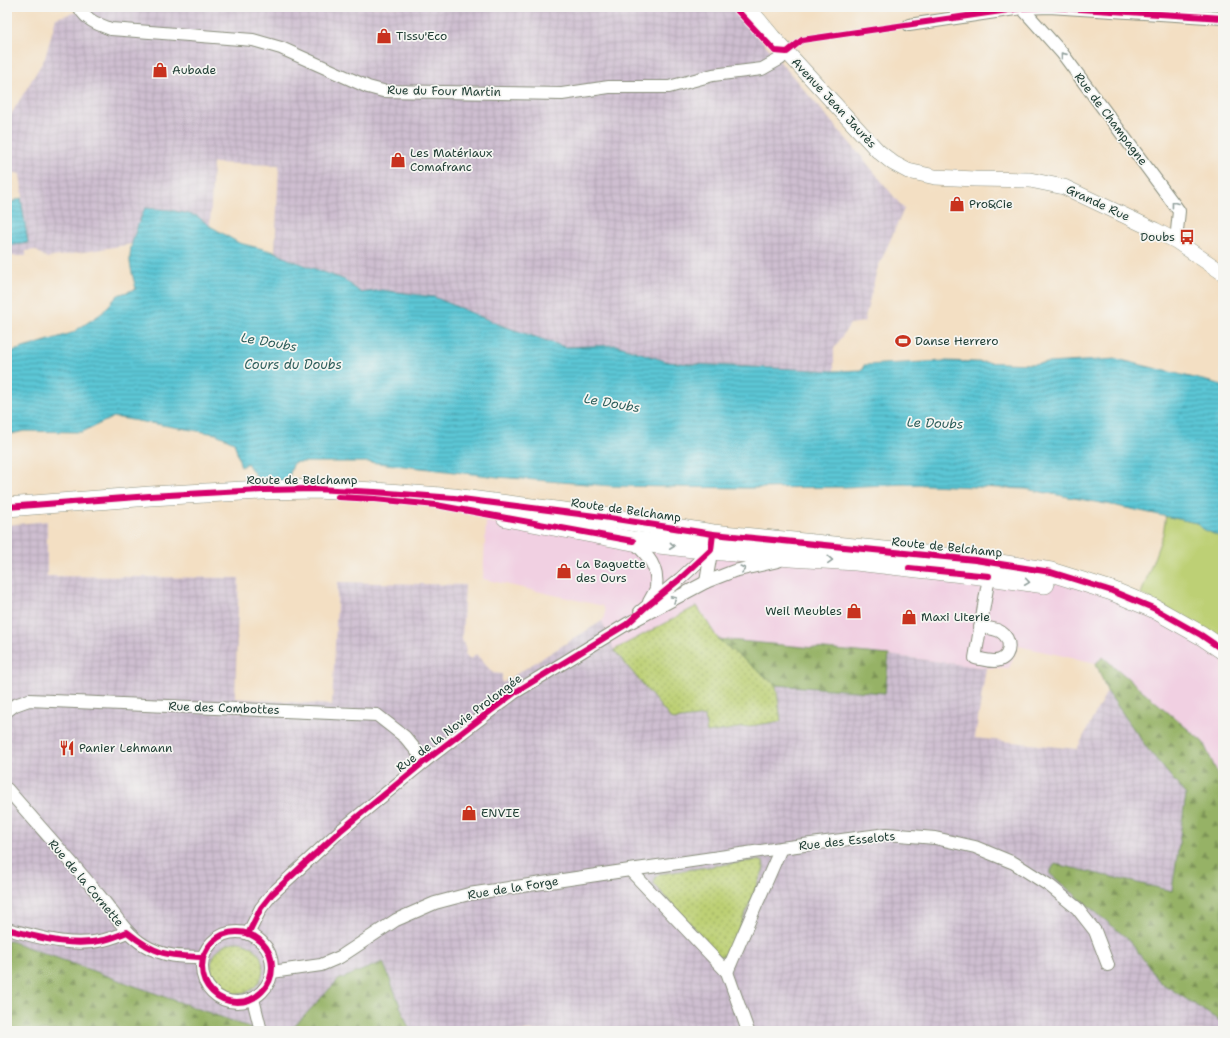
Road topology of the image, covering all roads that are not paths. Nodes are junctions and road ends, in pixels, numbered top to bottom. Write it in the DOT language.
graph roads {
  1 [pos="748,7"];
  2 [pos="1021,8"];
  3 [pos="81,11"];
  4 [pos="1223,18"];
  5 [pos="909,24"];
  6 [pos="787,52"];
  7 [pos="935,177"];
  8 [pos="1176,241"];
  9 [pos="1223,274"];
  10 [pos="7,507"];
  11 [pos="7,513"];
  12 [pos="633,541"];
  13 [pos="712,542"];
  14 [pos="791,557"];
  15 [pos="990,569"];
  16 [pos="706,582"];
  17 [pos="648,605"];
  18 [pos="627,624"];
  19 [pos="980,627"];
  20 [pos="1223,650"];
  21 [pos="1223,657"];
  22 [pos="7,711"];
  23 [pos="425,761"];
  24 [pos="7,789"];
  25 [pos="781,848"];
  26 [pos="630,870"];
  27 [pos="7,929"];
  28 [pos="128,932"];
  29 [pos="248,934"];
  30 [pos="203,958"];
  31 [pos="1108,965"];
  32 [pos="272,972"];
  33 [pos="728,972"];
  34 [pos="253,999"];
  35 [pos="261,1031"];
  36 [pos="748,1031"];
  1 -- 6 [label="street, Avenue Jean Jaurès"];
  2 -- 4 [label="street"];
  2 -- 5 [label="street"];
  8 -- 2 [label="street, Rue de Champagne, one-way"];
  3 -- 6 [label="street, Rue du Four Martin"];
  6 -- 7 [label="street, Avenue Jean Jaurès"];
  7 -- 8 [label="street, Grande Rue"];
  8 -- 9 [label="street, Grande Rue"];
  10 -- 13 [label="main road, Route de Belchamp"];
  11 -- 12 [label="main road, Route de Belchamp"];
  12 -- 13 [label="main road, Route de Belchamp, one-way"];
  12 -- 17 [label="street"];
  13 -- 14 [label="main road, Route de Belchamp"];
  13 -- 15 [label="main road, Route de Belchamp"];
  13 -- 16 [label="street"];
  13 -- 17 [label="street, Rue de la Novie Prolongée"];
  14 -- 15 [label="main road, Route de Belchamp, one-way"];
  16 -- 14 [label="street, Rue de la Novie Prolongée, one-way"];
  15 -- 19 [label="street"];
  15 -- 20 [label="main road, Route de Belchamp"];
  15 -- 21 [label="main road, Route de Belchamp, one-way"];
  18 -- 16 [label="street, Rue de la Novie Prolongée, one-way"];
  17 -- 18 [label="street, Rue de la Novie Prolongée"];
  18 -- 23 [label="street, Rue de la Novie Prolongée"];
  22 -- 23 [label="street, Rue des Combottes"];
  23 -- 29 [label="street, Rue de la Novie Prolongée"];
  24 -- 28 [label="street, Rue de la Cornette"];
  25 -- 26 [label="street, Rue des Esselots"];
  25 -- 31 [label="street, Rue des Esselots"];
  25 -- 33 [label="street"];
  26 -- 32 [label="street, Rue de la Forge"];
  26 -- 33 [label="street"];
  27 -- 28 [label="street"];
  28 -- 30 [label="street, Rue de la Cornette"];
  29 -- 30 [label="street"];
  29 -- 32 [label="street"];
  30 -- 34 [label="street"];
  32 -- 34 [label="street"];
  33 -- 36 [label="street"];
  34 -- 35 [label="street"];
}
